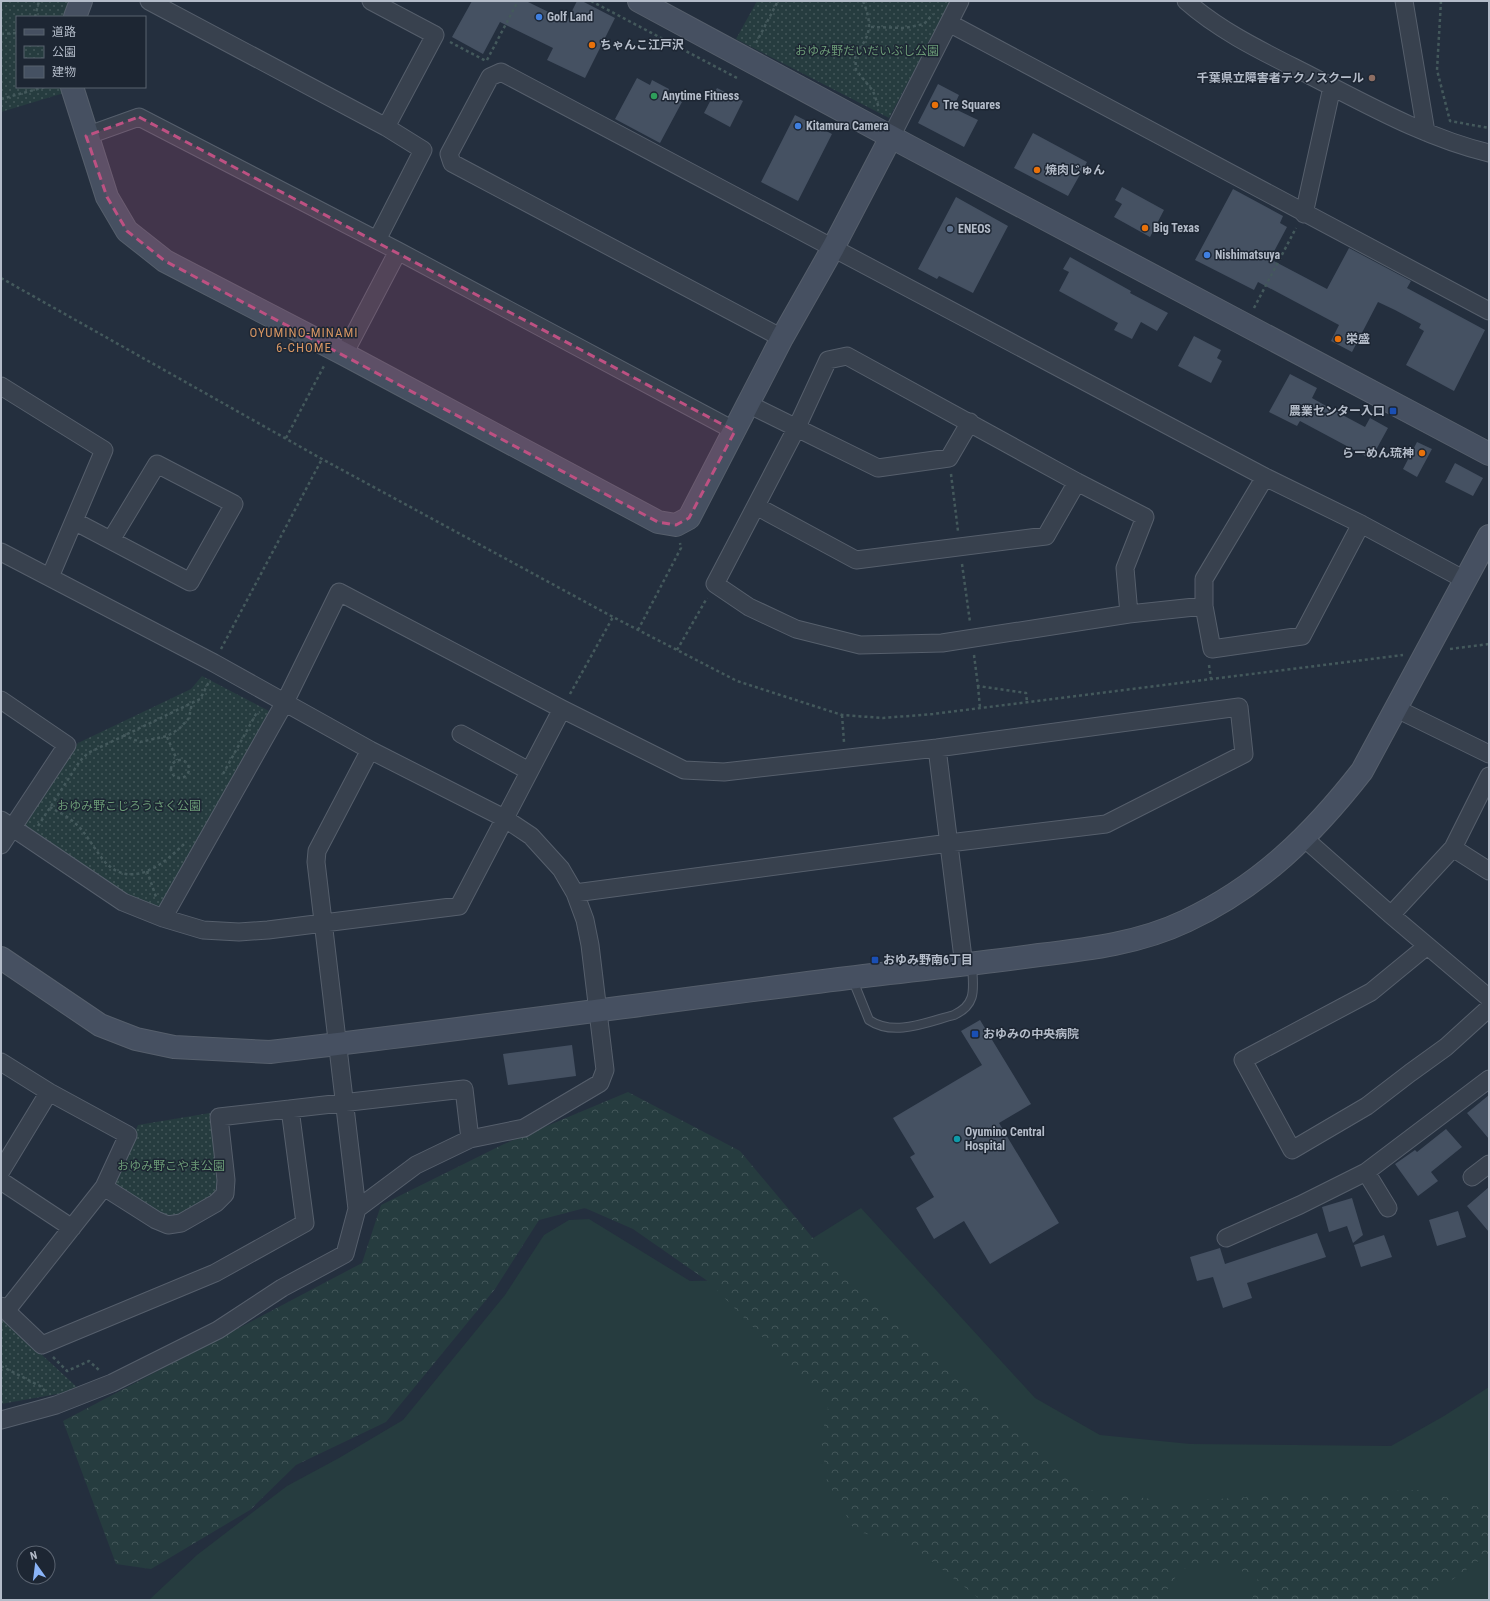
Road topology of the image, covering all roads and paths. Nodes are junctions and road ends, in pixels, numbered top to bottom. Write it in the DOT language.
graph roads {
  1 [pos="38,1"];
  2 [pos="81,1"];
  3 [pos="149,1"];
  4 [pos="371,1"];
  5 [pos="591,1"];
  6 [pos="640,1"];
  7 [pos="778,1"];
  8 [pos="863,1"];
  9 [pos="1186,1"];
  10 [pos="1404,1"];
  11 [pos="1441,1"];
  12 [pos="955,11"];
  13 [pos="35,16"];
  14 [pos="75,16"];
  15 [pos="871,27"];
  16 [pos="16,33"];
  17 [pos="1,34"];
  18 [pos="435,35"];
  19 [pos="747,59"];
  20 [pos="486,61"];
  21 [pos="739,79"];
  22 [pos="1332,87"];
  23 [pos="41,88"];
  24 [pos="72,88"];
  25 [pos="1,99"];
  26 [pos="386,127"];
  27 [pos="1489,128"];
  28 [pos="1426,132"];
  29 [pos="882,133"];
  30 [pos="86,136"];
  31 [pos="1489,153"];
  32 [pos="1304,214"];
  33 [pos="377,240"];
  34 [pos="834,248"];
  35 [pos="398,251"];
  36 [pos="1488,309"];
  37 [pos="1245,325"];
  38 [pos="782,338"];
  39 [pos="344,354"];
  40 [pos="1,386"];
  41 [pos="748,404"];
  42 [pos="970,422"];
  43 [pos="796,429"];
  44 [pos="735,431"];
  45 [pos="1489,454"];
  46 [pos="949,458"];
  47 [pos="322,459"];
  48 [pos="1265,477"];
  49 [pos="1077,482"];
  50 [pos="756,506"];
  51 [pos="74,521"];
  52 [pos="1361,524"];
  53 [pos="676,525"];
  54 [pos="1489,536"];
  55 [pos="110,540"];
  56 [pos="960,547"];
  57 [pos="1,552"];
  58 [pos="50,577"];
  59 [pos="1465,580"];
  60 [pos="715,584"];
  61 [pos="1204,606"];
  62 [pos="1129,614"];
  63 [pos="613,617"];
  64 [pos="638,630"];
  65 [pos="972,639"];
  66 [pos="677,650"];
  67 [pos="214,663"];
  68 [pos="978,686"];
  69 [pos="1,700"];
  70 [pos="192,702"];
  71 [pos="284,702"];
  72 [pos="1027,702"];
  73 [pos="980,708"];
  74 [pos="562,709"];
  75 [pos="1397,709"];
  76 [pos="842,715"];
  77 [pos="461,734"];
  78 [pos="122,735"];
  79 [pos="167,736"];
  80 [pos="937,748"];
  81 [pos="370,750"];
  82 [pos="1489,754"];
  83 [pos="846,758"];
  84 [pos="177,760"];
  85 [pos="529,771"];
  86 [pos="223,775"];
  87 [pos="1489,776"];
  88 [pos="50,807"];
  89 [pos="504,818"];
  90 [pos="7,824"];
  91 [pos="1304,838"];
  92 [pos="29,839"];
  93 [pos="186,842"];
  94 [pos="949,843"];
  95 [pos="1,845"];
  96 [pos="1453,848"];
  97 [pos="1489,871"];
  98 [pos="575,893"];
  99 [pos="1391,915"];
  100 [pos="163,918"];
  101 [pos="324,923"];
  102 [pos="1426,946"];
  103 [pos="1,958"];
  104 [pos="968,965"];
  105 [pos="852,978"];
  106 [pos="1489,998"];
  107 [pos="1489,1008"];
  108 [pos="598,1010"];
  109 [pos="338,1044"];
  110 [pos="1,1062"];
  111 [pos="1489,1080"];
  112 [pos="48,1092"];
  113 [pos="345,1102"];
  114 [pos="290,1109"];
  115 [pos="470,1139"];
  116 [pos="1489,1164"];
  117 [pos="1,1171"];
  118 [pos="1366,1172"];
  119 [pos="1472,1176"];
  120 [pos="1,1181"];
  121 [pos="104,1187"];
  122 [pos="357,1208"];
  123 [pos="1388,1208"];
  124 [pos="72,1228"];
  125 [pos="1226,1238"];
  126 [pos="4,1308"];
  127 [pos="42,1345"];
  128 [pos="1,1366"];
  129 [pos="112,1383"];
  130 [pos="56,1405"];
  131 [pos="1,1420"];
  1 -- 13 [label="path"];
  2 -- 14 [label="street"];
  3 -- 26 [label="street"];
  4 -- 18 [label="street"];
  5 -- 21 [label="path"];
  6 -- 19 [label="street"];
  7 -- 19 [label="path"];
  8 -- 15 [label="path"];
  9 -- 22 [label="street"];
  10 -- 28 [label="street"];
  11 -- 27 [label="path"];
  12 -- 15 [label="path"];
  12 -- 29 [label="street"];
  12 -- 32 [label="street"];
  15 -- 29 [label="path"];
  16 -- 17 [label="path"];
  18 -- 20 [label="path"];
  18 -- 26 [label="street"];
  19 -- 29 [label="street"];
  22 -- 28 [label="street"];
  22 -- 32 [label="street"];
  23 -- 25 [label="path"];
  24 -- 30 [label="street"];
  26 -- 33 [label="street"];
  28 -- 31 [label="street"];
  29 -- 34 [label="street"];
  29 -- 37 [label="street"];
  30 -- 33 [label="street"];
  30 -- 39 [label="street"];
  32 -- 36 [label="street"];
  32 -- 37 [label="path"];
  33 -- 35 [label="street"];
  34 -- 38 [label="street"];
  34 -- 38 [label="street"];
  34 -- 48 [label="street"];
  35 -- 39 [label="street"];
  35 -- 44 [label="street"];
  37 -- 45 [label="street"];
  38 -- 41 [label="street"];
  39 -- 53 [label="street"];
  40 -- 51 [label="street"];
  41 -- 43 [label="street"];
  41 -- 44 [label="street"];
  42 -- 43 [label="street"];
  42 -- 46 [label="street"];
  42 -- 49 [label="street"];
  43 -- 46 [label="street"];
  43 -- 50 [label="street"];
  44 -- 53 [label="street"];
  46 -- 56 [label="path"];
  47 -- 67 [label="path"];
  48 -- 52 [label="street"];
  48 -- 61 [label="street"];
  49 -- 56 [label="street"];
  49 -- 62 [label="street"];
  50 -- 56 [label="street"];
  50 -- 60 [label="street"];
  51 -- 55 [label="street"];
  51 -- 58 [label="street"];
  52 -- 59 [label="street"];
  52 -- 61 [label="street"];
  53 -- 64 [label="path"];
  54 -- 59 [label="street"];
  55 -- 55 [label="street"];
  56 -- 65 [label="path"];
  57 -- 58 [label="street"];
  58 -- 67 [label="street"];
  59 -- 75 [label="street"];
  60 -- 65 [label="street"];
  60 -- 66 [label="path"];
  61 -- 62 [label="street"];
  62 -- 65 [label="street"];
  63 -- 74 [label="path"];
  65 -- 68 [label="path"];
  67 -- 70 [label="path"];
  67 -- 71 [label="street"];
  68 -- 72 [label="path"];
  68 -- 73 [label="path"];
  69 -- 90 [label="street"];
  70 -- 78 [label="path"];
  70 -- 79 [label="path"];
  71 -- 74 [label="street"];
  71 -- 81 [label="street"];
  71 -- 86 [label="path"];
  71 -- 100 [label="street"];
  74 -- 83 [label="street"];
  74 -- 85 [label="street"];
  75 -- 82 [label="street"];
  75 -- 91 [label="street"];
  76 -- 83 [label="path"];
  77 -- 85 [label="street"];
  78 -- 79 [label="path"];
  78 -- 88 [label="path"];
  79 -- 84 [label="path"];
  80 -- 83 [label="street"];
  80 -- 94 [label="street"];
  80 -- 94 [label="street"];
  81 -- 89 [label="street"];
  81 -- 101 [label="street"];
  84 -- 84 [label="path"];
  85 -- 89 [label="street"];
  87 -- 96 [label="street"];
  88 -- 92 [label="path"];
  88 -- 93 [label="path"];
  89 -- 98 [label="street"];
  89 -- 101 [label="street"];
  90 -- 92 [label="street"];
  90 -- 95 [label="street"];
  91 -- 99 [label="street"];
  91 -- 104 [label="street"];
  92 -- 100 [label="street"];
  94 -- 98 [label="street"];
  94 -- 104 [label="street"];
  96 -- 97 [label="street"];
  96 -- 99 [label="street"];
  98 -- 108 [label="street"];
  99 -- 102 [label="street"];
  100 -- 101 [label="street"];
  101 -- 109 [label="street"];
  102 -- 106 [label="street"];
  102 -- 107 [label="street"];
  103 -- 109 [label="street"];
  104 -- 105 [label="street"];
  104 -- 105 [label="lane"];
  105 -- 108 [label="street"];
  108 -- 109 [label="street"];
  108 -- 115 [label="street"];
  109 -- 113 [label="street"];
  110 -- 112 [label="street"];
  111 -- 118 [label="street"];
  112 -- 117 [label="street"];
  112 -- 121 [label="street"];
  113 -- 114 [label="street"];
  113 -- 115 [label="street"];
  113 -- 122 [label="street"];
  114 -- 121 [label="street"];
  114 -- 127 [label="street"];
  115 -- 122 [label="street"];
  116 -- 119 [label="street"];
  118 -- 123 [label="street"];
  118 -- 125 [label="street"];
  120 -- 124 [label="street"];
  121 -- 124 [label="street"];
  122 -- 129 [label="street"];
  124 -- 126 [label="street"];
  126 -- 127 [label="street"];
  127 -- 129 [label="path"];
  128 -- 130 [label="path"];
  129 -- 130 [label="street"];
  130 -- 131 [label="street"];
}
